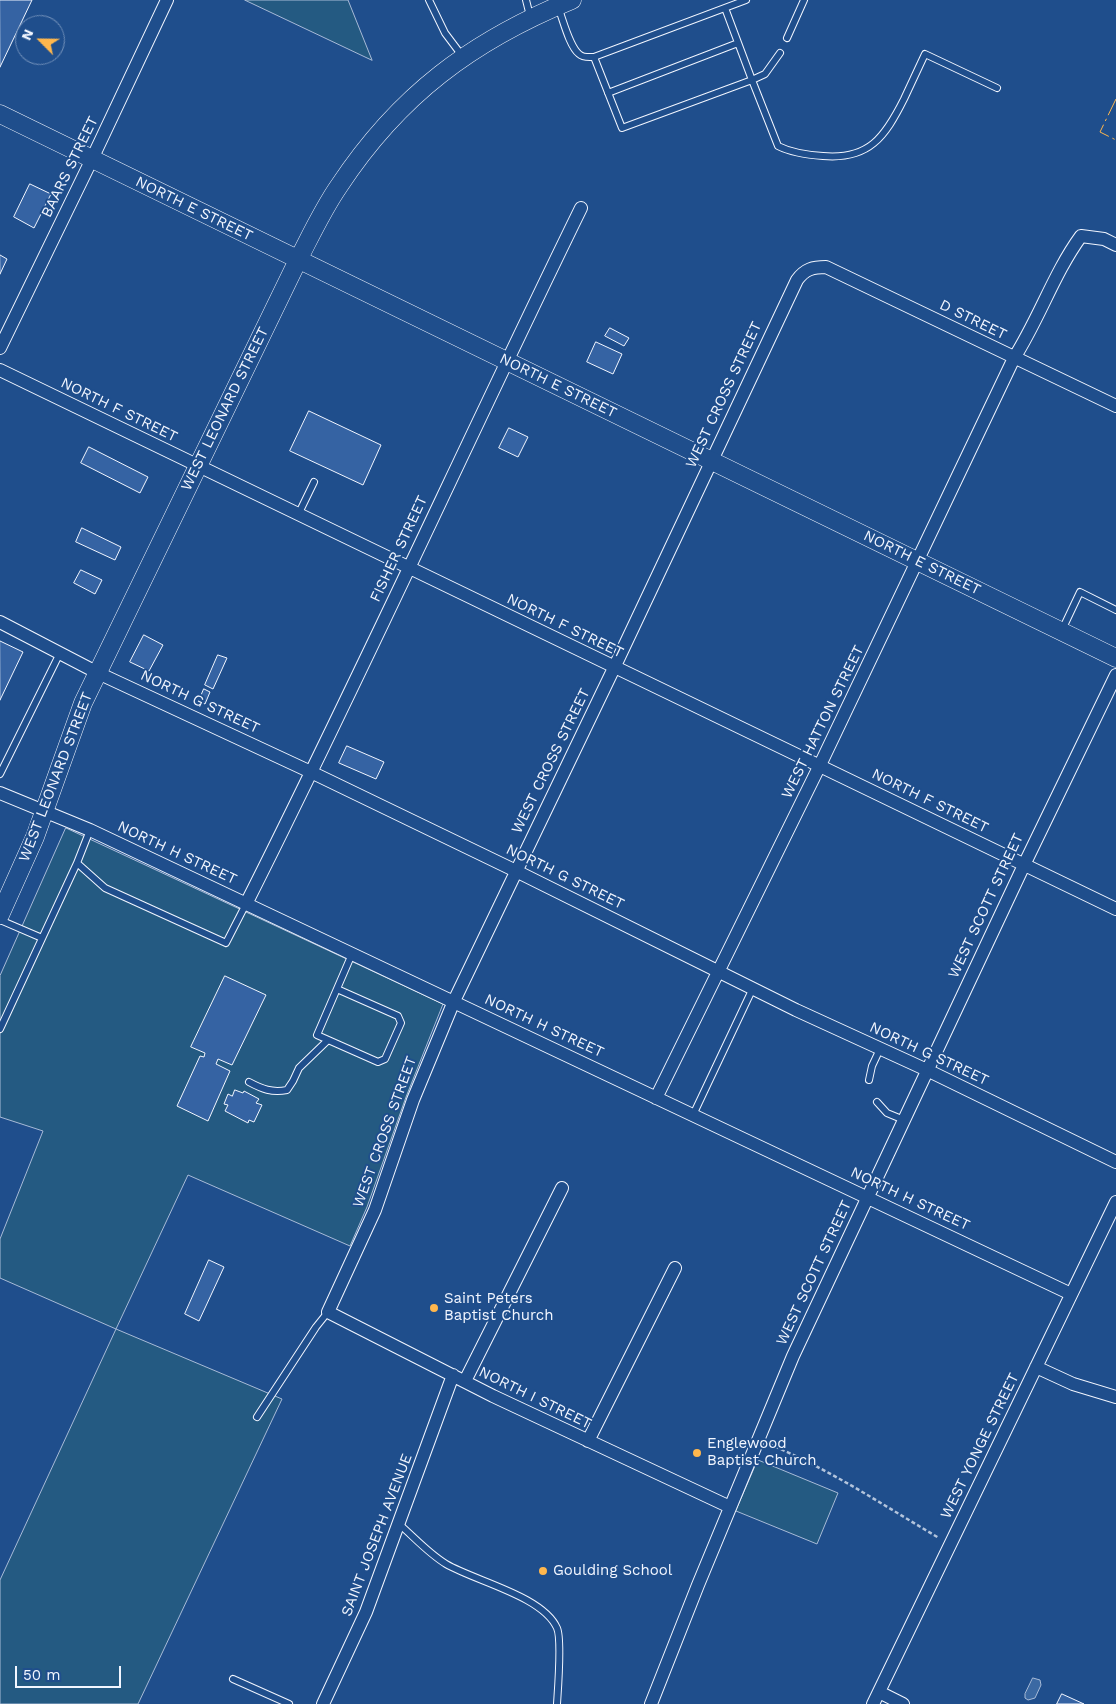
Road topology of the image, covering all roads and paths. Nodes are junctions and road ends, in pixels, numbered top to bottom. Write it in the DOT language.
graph roads {
  1 [pos="167,0"];
  2 [pos="429,0"];
  3 [pos="526,0"];
  4 [pos="746,0"];
  5 [pos="804,0"];
  6 [pos="565,3"];
  7 [pos="725,8"];
  8 [pos="531,18"];
  9 [pos="787,38"];
  10 [pos="738,43"];
  11 [pos="780,53"];
  12 [pos="463,57"];
  13 [pos="594,57"];
  14 [pos="752,80"];
  15 [pos="997,88"];
  16 [pos="608,93"];
  17 [pos="0,114"];
  18 [pos="92,159"];
  19 [pos="580,208"];
  20 [pos="1116,245"];
  21 [pos="298,260"];
  22 [pos="815,267"];
  23 [pos="0,348"];
  24 [pos="1014,358"];
  25 [pos="506,361"];
  26 [pos="0,370"];
  27 [pos="1116,406"];
  28 [pos="711,460"];
  29 [pos="197,466"];
  30 [pos="314,482"];
  31 [pos="298,515"];
  32 [pos="918,561"];
  33 [pos="408,568"];
  34 [pos="1116,610"];
  35 [pos="0,622"];
  36 [pos="1061,631"];
  37 [pos="60,653"];
  38 [pos="1116,658"];
  39 [pos="614,668"];
  40 [pos="98,673"];
  41 [pos="1116,675"];
  42 [pos="820,765"];
  43 [pos="313,773"];
  44 [pos="0,774"];
  45 [pos="0,793"];
  46 [pos="44,811"];
  47 [pos="90,830"];
  48 [pos="76,863"];
  49 [pos="1024,864"];
  50 [pos="516,871"];
  51 [pos="246,904"];
  52 [pos="1116,910"];
  53 [pos="0,915"];
  54 [pos="0,920"];
  55 [pos="42,938"];
  56 [pos="352,954"];
  57 [pos="718,971"];
  58 [pos="753,988"];
  59 [pos="337,989"];
  60 [pos="454,1001"];
  61 [pos="0,1029"];
  62 [pos="328,1040"];
  63 [pos="880,1049"];
  64 [pos="927,1070"];
  65 [pos="869,1080"];
  66 [pos="249,1082"];
  67 [pos="656,1098"];
  68 [pos="877,1102"];
  69 [pos="693,1115"];
  70 [pos="904,1120"];
  71 [pos="1116,1162"];
  72 [pos="562,1188"];
  73 [pos="868,1198"];
  74 [pos="1116,1202"];
  75 [pos="675,1268"];
  76 [pos="1071,1294"];
  77 [pos="328,1312"];
  78 [pos="1036,1367"];
  79 [pos="459,1378"];
  80 [pos="1116,1398"];
  81 [pos="257,1417"];
  82 [pos="758,1440"];
  83 [pos="588,1441"];
  84 [pos="730,1508"];
  85 [pos="399,1524"];
  86 [pos="950,1544"];
  87 [pos="233,1679"];
  88 [pos="879,1692"];
  89 [pos="289,1704"];
  90 [pos="323,1704"];
  91 [pos="557,1704"];
  92 [pos="651,1704"];
  93 [pos="873,1704"];
  94 [pos="903,1704"];
  1 -- 18 [label="street, BAARS STREET"];
  2 -- 12 [label="lane"];
  3 -- 8 [label="lane"];
  4 -- 7 [label="lane"];
  5 -- 9 [label="lane"];
  6 -- 8 [label="street, WEST LEONARD STREET"];
  6 -- 13 [label="lane"];
  7 -- 10 [label="lane"];
  7 -- 13 [label="lane"];
  8 -- 12 [label="street, WEST LEONARD STREET"];
  10 -- 14 [label="lane"];
  10 -- 16 [label="lane"];
  11 -- 14 [label="lane"];
  12 -- 21 [label="street, WEST LEONARD STREET"];
  13 -- 16 [label="lane"];
  14 -- 15 [label="lane"];
  14 -- 16 [label="lane"];
  17 -- 18 [label="street, NORTH E STREET"];
  18 -- 21 [label="street, NORTH E STREET"];
  18 -- 23 [label="street, BAARS STREET"];
  19 -- 25 [label="street, FISHER STREET"];
  20 -- 24 [label="street, WEST HATTON STREET"];
  21 -- 25 [label="street, NORTH E STREET"];
  21 -- 29 [label="street, WEST LEONARD STREET"];
  22 -- 24 [label="street, D STREET"];
  22 -- 28 [label="street, WEST CROSS STREET"];
  24 -- 27 [label="street, D STREET"];
  24 -- 32 [label="street, WEST HATTON STREET"];
  25 -- 28 [label="street, NORTH E STREET"];
  25 -- 33 [label="street, FISHER STREET"];
  26 -- 29 [label="street, NORTH F STREET"];
  28 -- 32 [label="street, NORTH E STREET"];
  28 -- 39 [label="street, WEST CROSS STREET"];
  29 -- 31 [label="street, NORTH F STREET"];
  29 -- 40 [label="street, WEST LEONARD STREET"];
  30 -- 31 [label="lane"];
  31 -- 33 [label="street, NORTH F STREET"];
  32 -- 36 [label="street, NORTH E STREET"];
  32 -- 42 [label="street, WEST HATTON STREET"];
  33 -- 39 [label="street, NORTH F STREET"];
  33 -- 43 [label="street, FISHER STREET"];
  34 -- 36 [label="lane"];
  35 -- 37 [label="street, NORTH G STREET"];
  36 -- 38 [label="street, NORTH E STREET"];
  37 -- 40 [label="street, NORTH G STREET"];
  37 -- 44 [label="lane"];
  39 -- 42 [label="street, NORTH F STREET"];
  39 -- 50 [label="street, WEST CROSS STREET"];
  40 -- 43 [label="street, NORTH G STREET"];
  40 -- 46 [label="street, WEST LEONARD STREET"];
  41 -- 49 [label="street, WEST SCOTT STREET"];
  42 -- 49 [label="street, NORTH F STREET"];
  42 -- 57 [label="street, WEST HATTON STREET"];
  43 -- 50 [label="street, NORTH G STREET"];
  43 -- 51 [label="street, FISHER STREET"];
  45 -- 46 [label="street, NORTH H STREET"];
  46 -- 47 [label="street, NORTH H STREET"];
  46 -- 53 [label="street, WEST LEONARD STREET"];
  47 -- 48 [label="lane"];
  47 -- 51 [label="street, NORTH H STREET"];
  48 -- 51 [label="lane"];
  48 -- 55 [label="lane"];
  49 -- 52 [label="street, NORTH F STREET"];
  49 -- 64 [label="street, WEST SCOTT STREET"];
  50 -- 57 [label="street, NORTH G STREET"];
  50 -- 60 [label="street, WEST CROSS STREET"];
  51 -- 56 [label="street, NORTH H STREET"];
  54 -- 55 [label="lane"];
  55 -- 61 [label="lane"];
  56 -- 59 [label="lane"];
  56 -- 60 [label="street, NORTH H STREET"];
  57 -- 58 [label="street, NORTH G STREET"];
  57 -- 67 [label="street, WEST HATTON STREET"];
  58 -- 63 [label="street, NORTH G STREET"];
  58 -- 69 [label="lane"];
  59 -- 62 [label="lane"];
  59 -- 62 [label="lane"];
  60 -- 67 [label="street, NORTH H STREET"];
  60 -- 77 [label="street, WEST CROSS STREET"];
  62 -- 66 [label="lane"];
  63 -- 64 [label="street, NORTH G STREET"];
  63 -- 65 [label="lane"];
  64 -- 70 [label="street, WEST SCOTT STREET"];
  64 -- 71 [label="street, NORTH G STREET"];
  67 -- 69 [label="street, NORTH H STREET"];
  68 -- 70 [label="lane"];
  69 -- 73 [label="street, NORTH H STREET"];
  70 -- 73 [label="street, WEST SCOTT STREET"];
  72 -- 79 [label="street, SAINT JOSEPH AVENUE"];
  73 -- 76 [label="street, NORTH H STREET"];
  73 -- 82 [label="street, WEST SCOTT STREET"];
  74 -- 76 [label="street, WEST YONGE STREET"];
  75 -- 83 [label="street"];
  76 -- 78 [label="street, WEST YONGE STREET"];
  77 -- 79 [label="street, NORTH I STREET"];
  77 -- 81 [label="lane"];
  78 -- 80 [label="street"];
  78 -- 86 [label="street, WEST YONGE STREET"];
  79 -- 83 [label="street, NORTH I STREET"];
  79 -- 85 [label="street, SAINT JOSEPH AVENUE"];
  82 -- 84 [label="street, WEST SCOTT STREET"];
  82 -- 86 [label="path"];
  83 -- 84 [label="street, NORTH I STREET"];
  84 -- 92 [label="street, WEST SCOTT STREET"];
  85 -- 90 [label="street, SAINT JOSEPH AVENUE"];
  85 -- 91 [label="lane"];
  86 -- 88 [label="street, WEST YONGE STREET"];
  87 -- 89 [label="lane"];
  88 -- 93 [label="street, WEST YONGE STREET"];
  88 -- 94 [label="street"];
}
